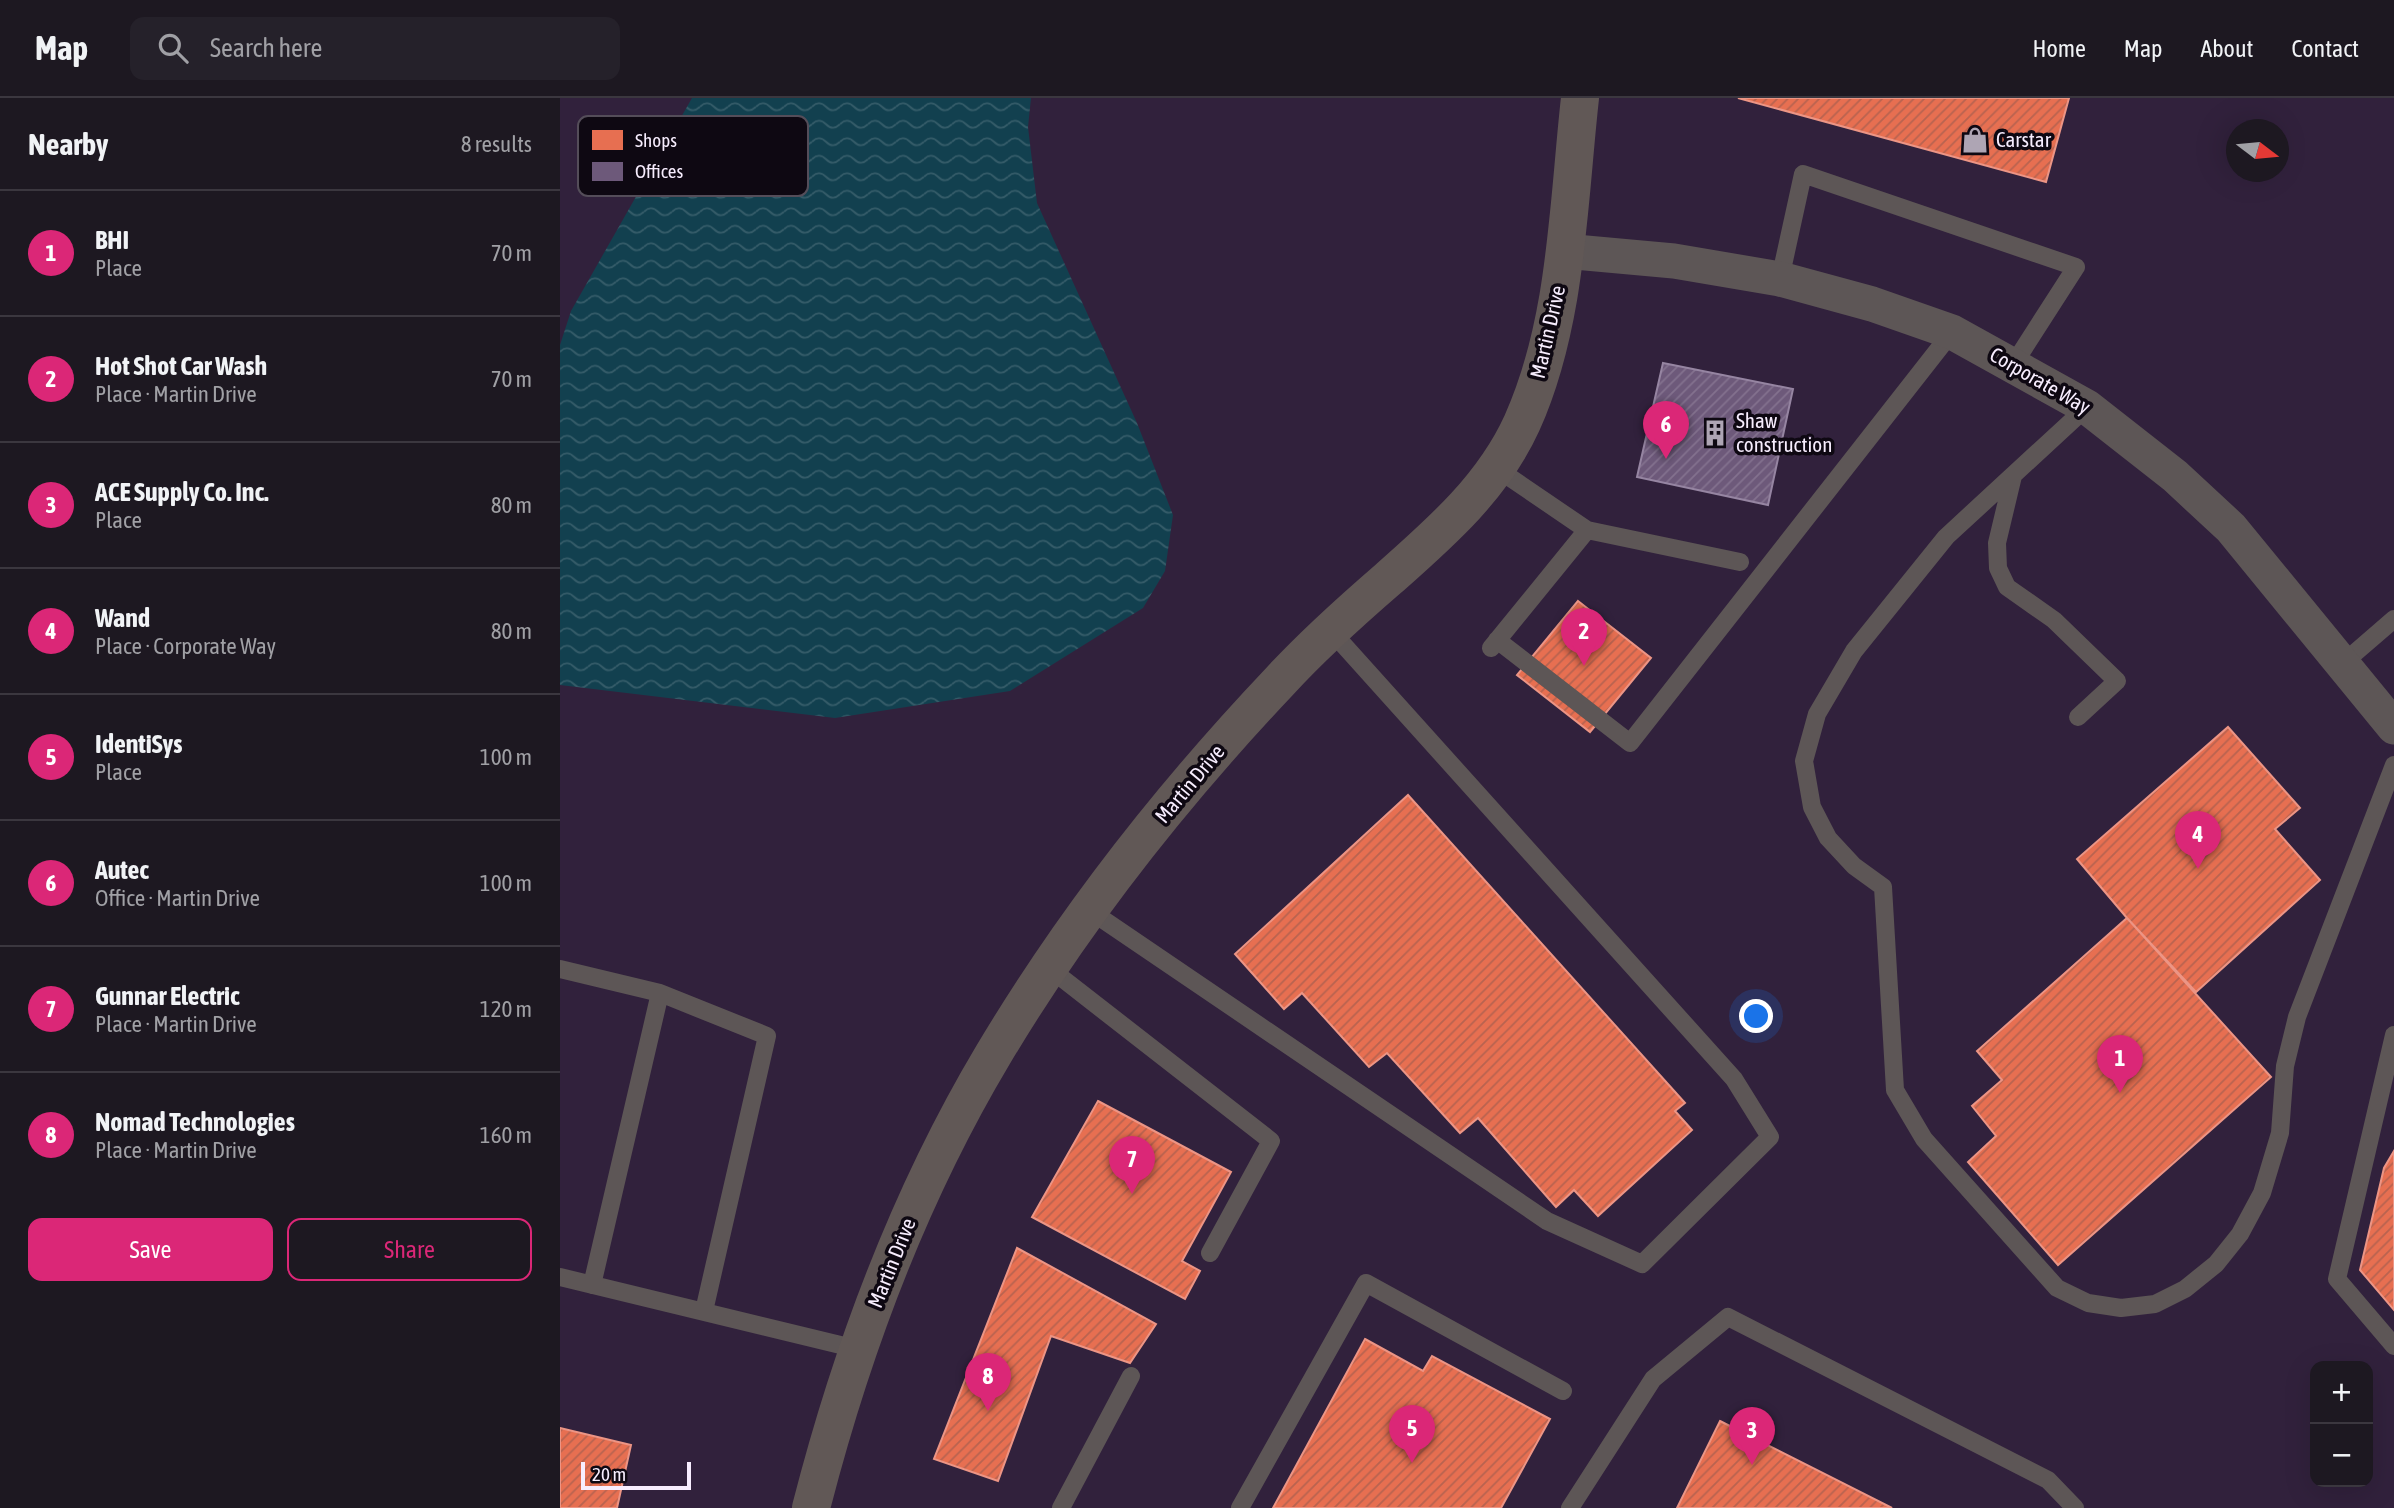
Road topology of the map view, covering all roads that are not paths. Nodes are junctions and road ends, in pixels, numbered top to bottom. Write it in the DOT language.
graph roads {
  1 [pos="1580,98"];
  2 [pos="1564,251"];
  3 [pos="1780,279"];
  4 [pos="1952,332"];
  5 [pos="2013,365"];
  6 [pos="2087,407"];
  7 [pos="1496,468"];
  8 [pos="2012,476"];
  9 [pos="1587,530"];
  10 [pos="1740,562"];
  11 [pos="2394,619"];
  12 [pos="1332,632"];
  13 [pos="2342,664"];
  14 [pos="2078,717"];
  15 [pos="2394,727"];
  16 [pos="2394,765"];
  17 [pos="1089,910"];
  18 [pos="560,968"];
  19 [pos="1049,968"];
  20 [pos="660,993"];
  21 [pos="2394,1035"];
  22 [pos="1210,1254"];
  23 [pos="560,1278"];
  24 [pos="592,1285"];
  25 [pos="704,1311"];
  26 [pos="2394,1346"];
  27 [pos="857,1349"];
  28 [pos="1131,1377"];
  29 [pos="1563,1391"];
  30 [pos="811,1508"];
  31 [pos="1061,1508"];
  32 [pos="1240,1508"];
  33 [pos="1570,1508"];
  34 [pos="2075,1508"];
  1 -- 2 [label="street, Martin Drive"];
  2 -- 3 [label="street, Corporate Way"];
  2 -- 7 [label="street, Martin Drive"];
  3 -- 4 [label="street, Corporate Way"];
  3 -- 5 [label="lane"];
  4 -- 5 [label="street, Corporate Way"];
  4 -- 9 [label="lane"];
  5 -- 6 [label="street, Corporate Way"];
  6 -- 8 [label="lane"];
  6 -- 13 [label="street, Corporate Way"];
  7 -- 9 [label="lane"];
  7 -- 12 [label="street, Martin Drive"];
  8 -- 14 [label="lane"];
  8 -- 16 [label="lane"];
  9 -- 10 [label="lane"];
  11 -- 13 [label="lane"];
  12 -- 17 [label="street, Martin Drive"];
  12 -- 17 [label="lane"];
  13 -- 15 [label="street, Corporate Way"];
  17 -- 19 [label="street, Martin Drive"];
  18 -- 20 [label="lane"];
  19 -- 22 [label="lane"];
  19 -- 27 [label="street, Martin Drive"];
  20 -- 24 [label="lane"];
  20 -- 25 [label="lane"];
  21 -- 26 [label="lane"];
  23 -- 24 [label="lane"];
  24 -- 25 [label="lane"];
  25 -- 27 [label="lane"];
  27 -- 30 [label="street, Martin Drive"];
  28 -- 31 [label="lane"];
  29 -- 32 [label="lane"];
  33 -- 34 [label="lane"];
}
